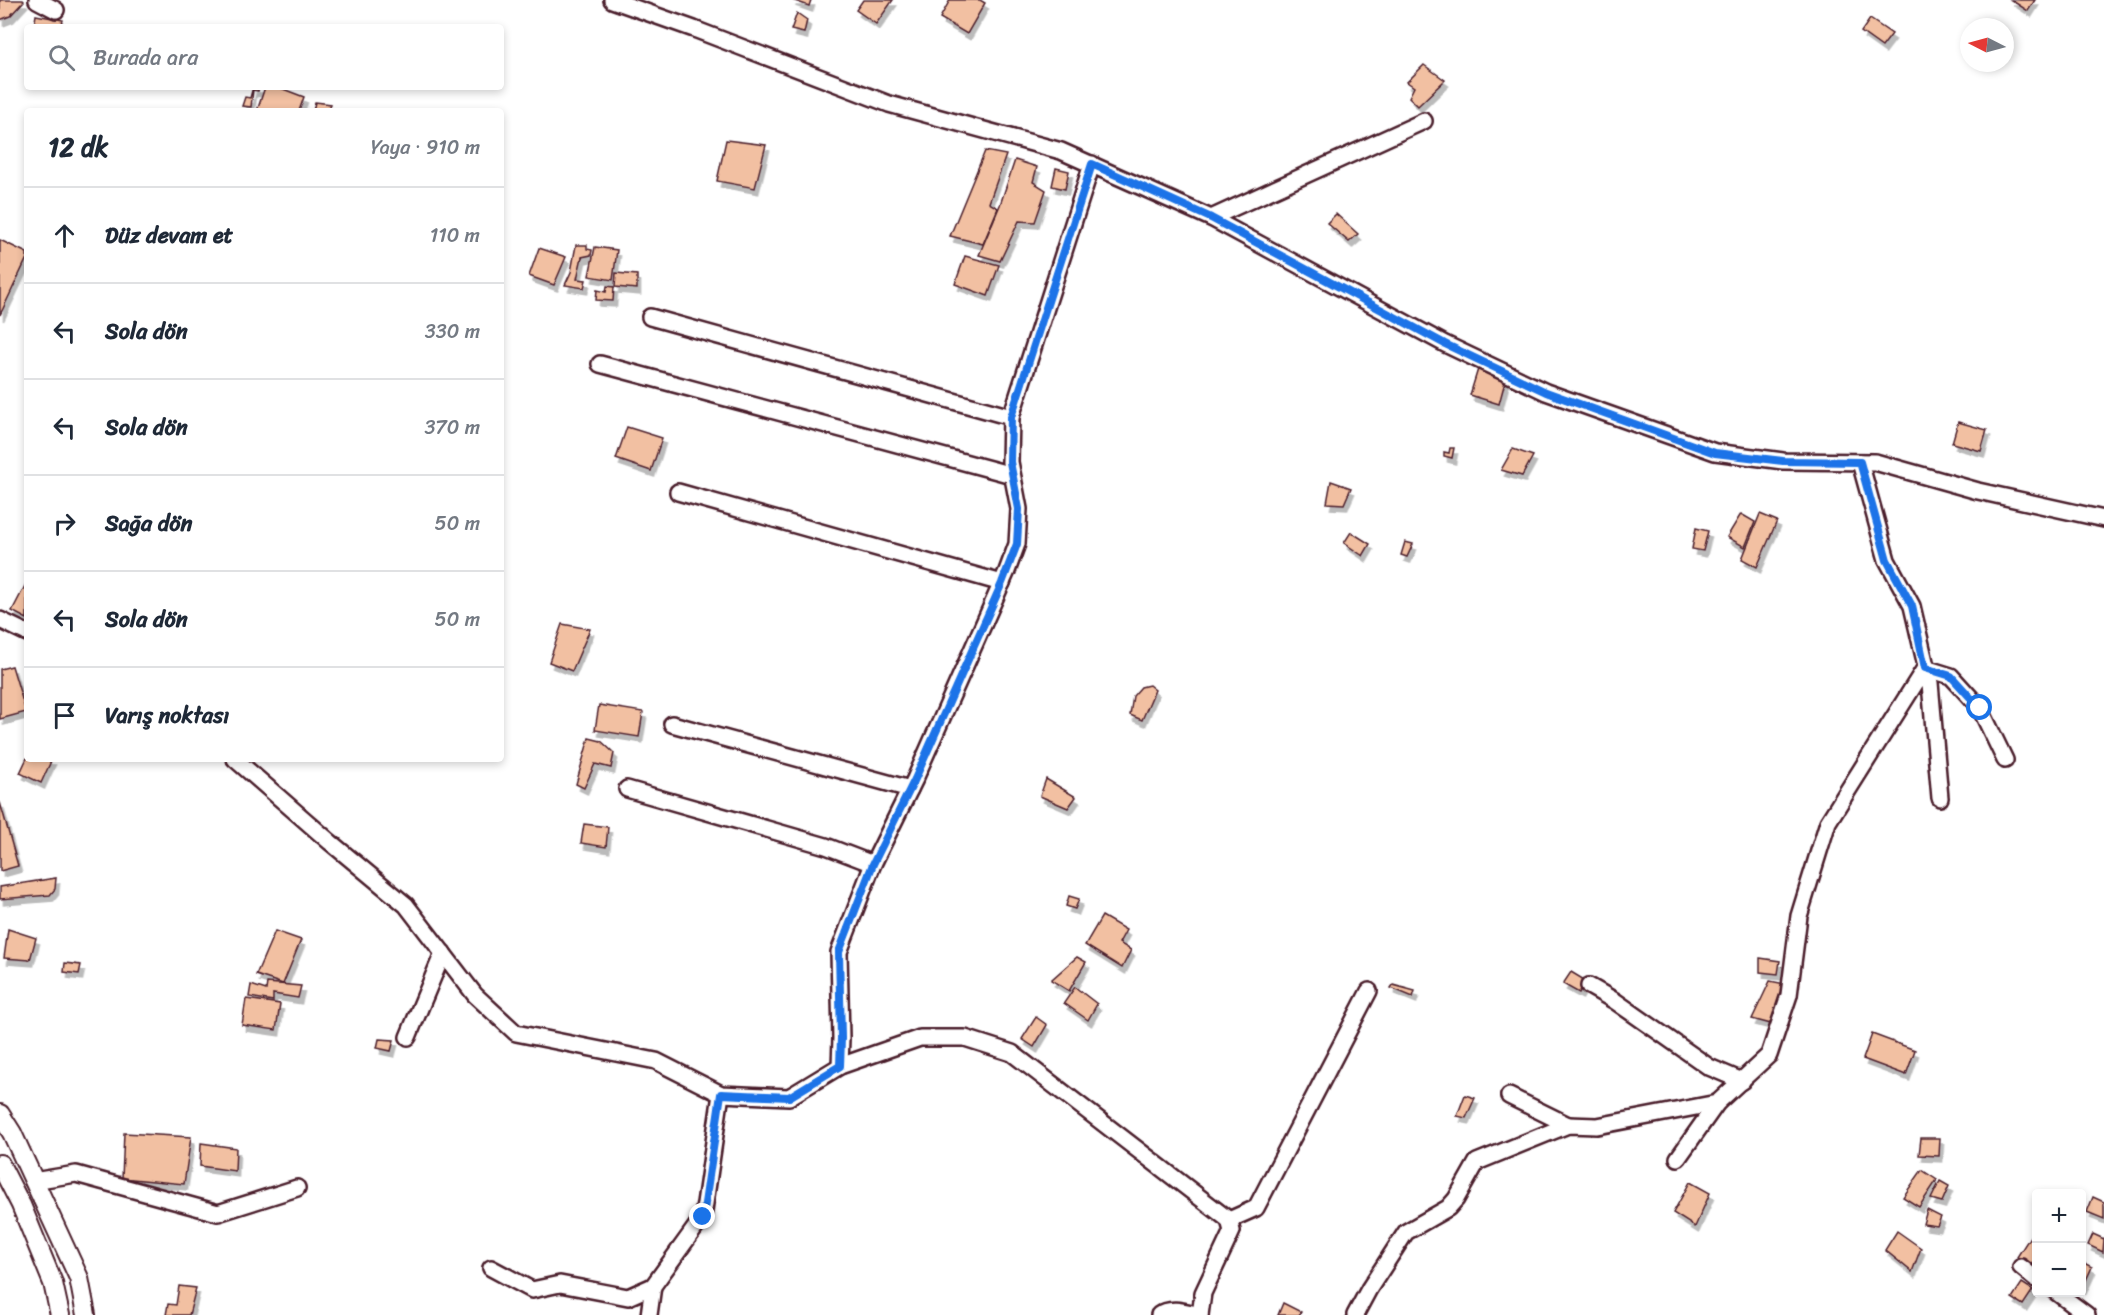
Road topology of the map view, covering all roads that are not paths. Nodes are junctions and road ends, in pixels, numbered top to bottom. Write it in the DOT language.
graph roads {
  1 [pos="37,0"];
  2 [pos="612,0"];
  3 [pos="56,10"];
  4 [pos="1424,121"];
  5 [pos="1092,164"];
  6 [pos="1211,218"];
  7 [pos="650,317"];
  8 [pos="600,364"];
  9 [pos="1011,417"];
  10 [pos="1860,462"];
  11 [pos="1012,475"];
  12 [pos="678,492"];
  13 [pos="2104,519"];
  14 [pos="1002,583"];
  15 [pos="0,620"];
  16 [pos="24,632"];
  17 [pos="1925,668"];
  18 [pos="672,724"];
  19 [pos="2006,760"];
  20 [pos="238,762"];
  21 [pos="627,789"];
  22 [pos="910,789"];
  23 [pos="1941,798"];
  24 [pos="873,864"];
  25 [pos="442,953"];
  26 [pos="1589,986"];
  27 [pos="1369,992"];
  28 [pos="408,1037"];
  29 [pos="840,1066"];
  30 [pos="1742,1081"];
  31 [pos="721,1094"];
  32 [pos="1509,1096"];
  33 [pos="1717,1103"];
  34 [pos="0,1114"];
  35 [pos="1568,1125"];
  36 [pos="1678,1158"];
  37 [pos="0,1164"];
  38 [pos="33,1181"];
  39 [pos="297,1188"];
  40 [pos="1229,1220"];
  41 [pos="2020,1267"];
  42 [pos="491,1268"];
  43 [pos="2032,1275"];
  44 [pos="653,1286"];
  45 [pos="2062,1297"];
  46 [pos="60,1315"];
  47 [pos="86,1315"];
  48 [pos="650,1315"];
  49 [pos="1159,1315"];
  50 [pos="1200,1315"];
  51 [pos="1355,1315"];
  52 [pos="2087,1315"];
  1 -- 3 [label="street"];
  2 -- 5 [label="street"];
  4 -- 6 [label="street"];
  5 -- 6 [label="street"];
  5 -- 9 [label="street"];
  6 -- 10 [label="street"];
  7 -- 9 [label="street"];
  8 -- 11 [label="street"];
  9 -- 11 [label="street"];
  10 -- 13 [label="street"];
  10 -- 17 [label="street"];
  11 -- 14 [label="street"];
  12 -- 14 [label="street"];
  14 -- 22 [label="street"];
  15 -- 16 [label="street"];
  17 -- 19 [label="street"];
  17 -- 23 [label="street"];
  17 -- 30 [label="street"];
  18 -- 22 [label="street"];
  20 -- 25 [label="street"];
  21 -- 24 [label="street"];
  22 -- 24 [label="street"];
  24 -- 29 [label="street"];
  25 -- 28 [label="street"];
  25 -- 31 [label="street"];
  26 -- 30 [label="street"];
  27 -- 40 [label="street"];
  29 -- 31 [label="street"];
  29 -- 40 [label="street"];
  30 -- 33 [label="street"];
  31 -- 44 [label="street"];
  32 -- 35 [label="street"];
  33 -- 35 [label="street"];
  33 -- 36 [label="street"];
  34 -- 38 [label="street"];
  35 -- 51 [label="street"];
  37 -- 46 [label="street"];
  38 -- 39 [label="street"];
  38 -- 47 [label="street"];
  40 -- 50 [label="street"];
  41 -- 43 [label="street"];
  42 -- 44 [label="street"];
  44 -- 48 [label="street"];
  45 -- 52 [label="street"];
  49 -- 50 [label="street"];
}
